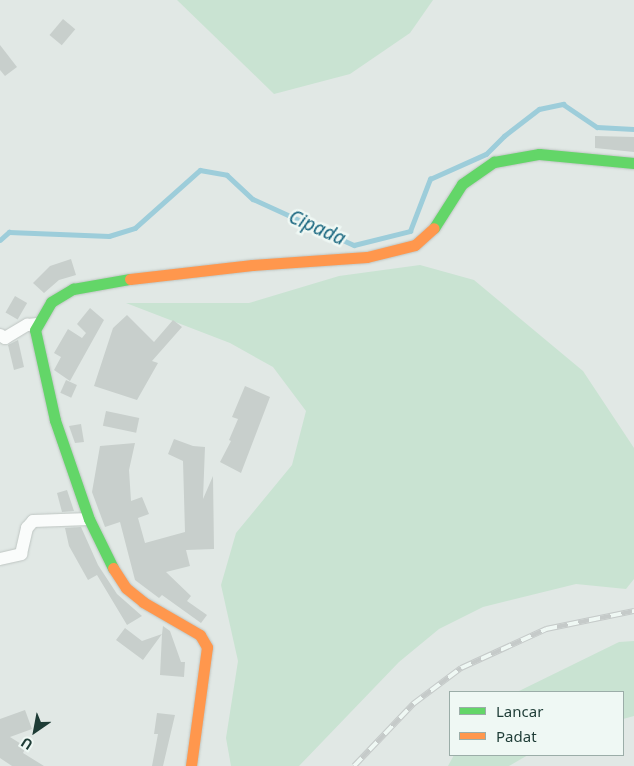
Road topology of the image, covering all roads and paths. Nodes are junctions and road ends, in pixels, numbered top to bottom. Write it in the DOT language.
graph roads {
  1 [pos="634,163"];
  2 [pos="38,324"];
  3 [pos="0,335"];
  4 [pos="89,519"];
  5 [pos="0,559"];
  6 [pos="191,766"];
  1 -- 2 [label="street"];
  2 -- 3 [label="street"];
  2 -- 4 [label="street"];
  4 -- 5 [label="street"];
  4 -- 6 [label="street"];
}
